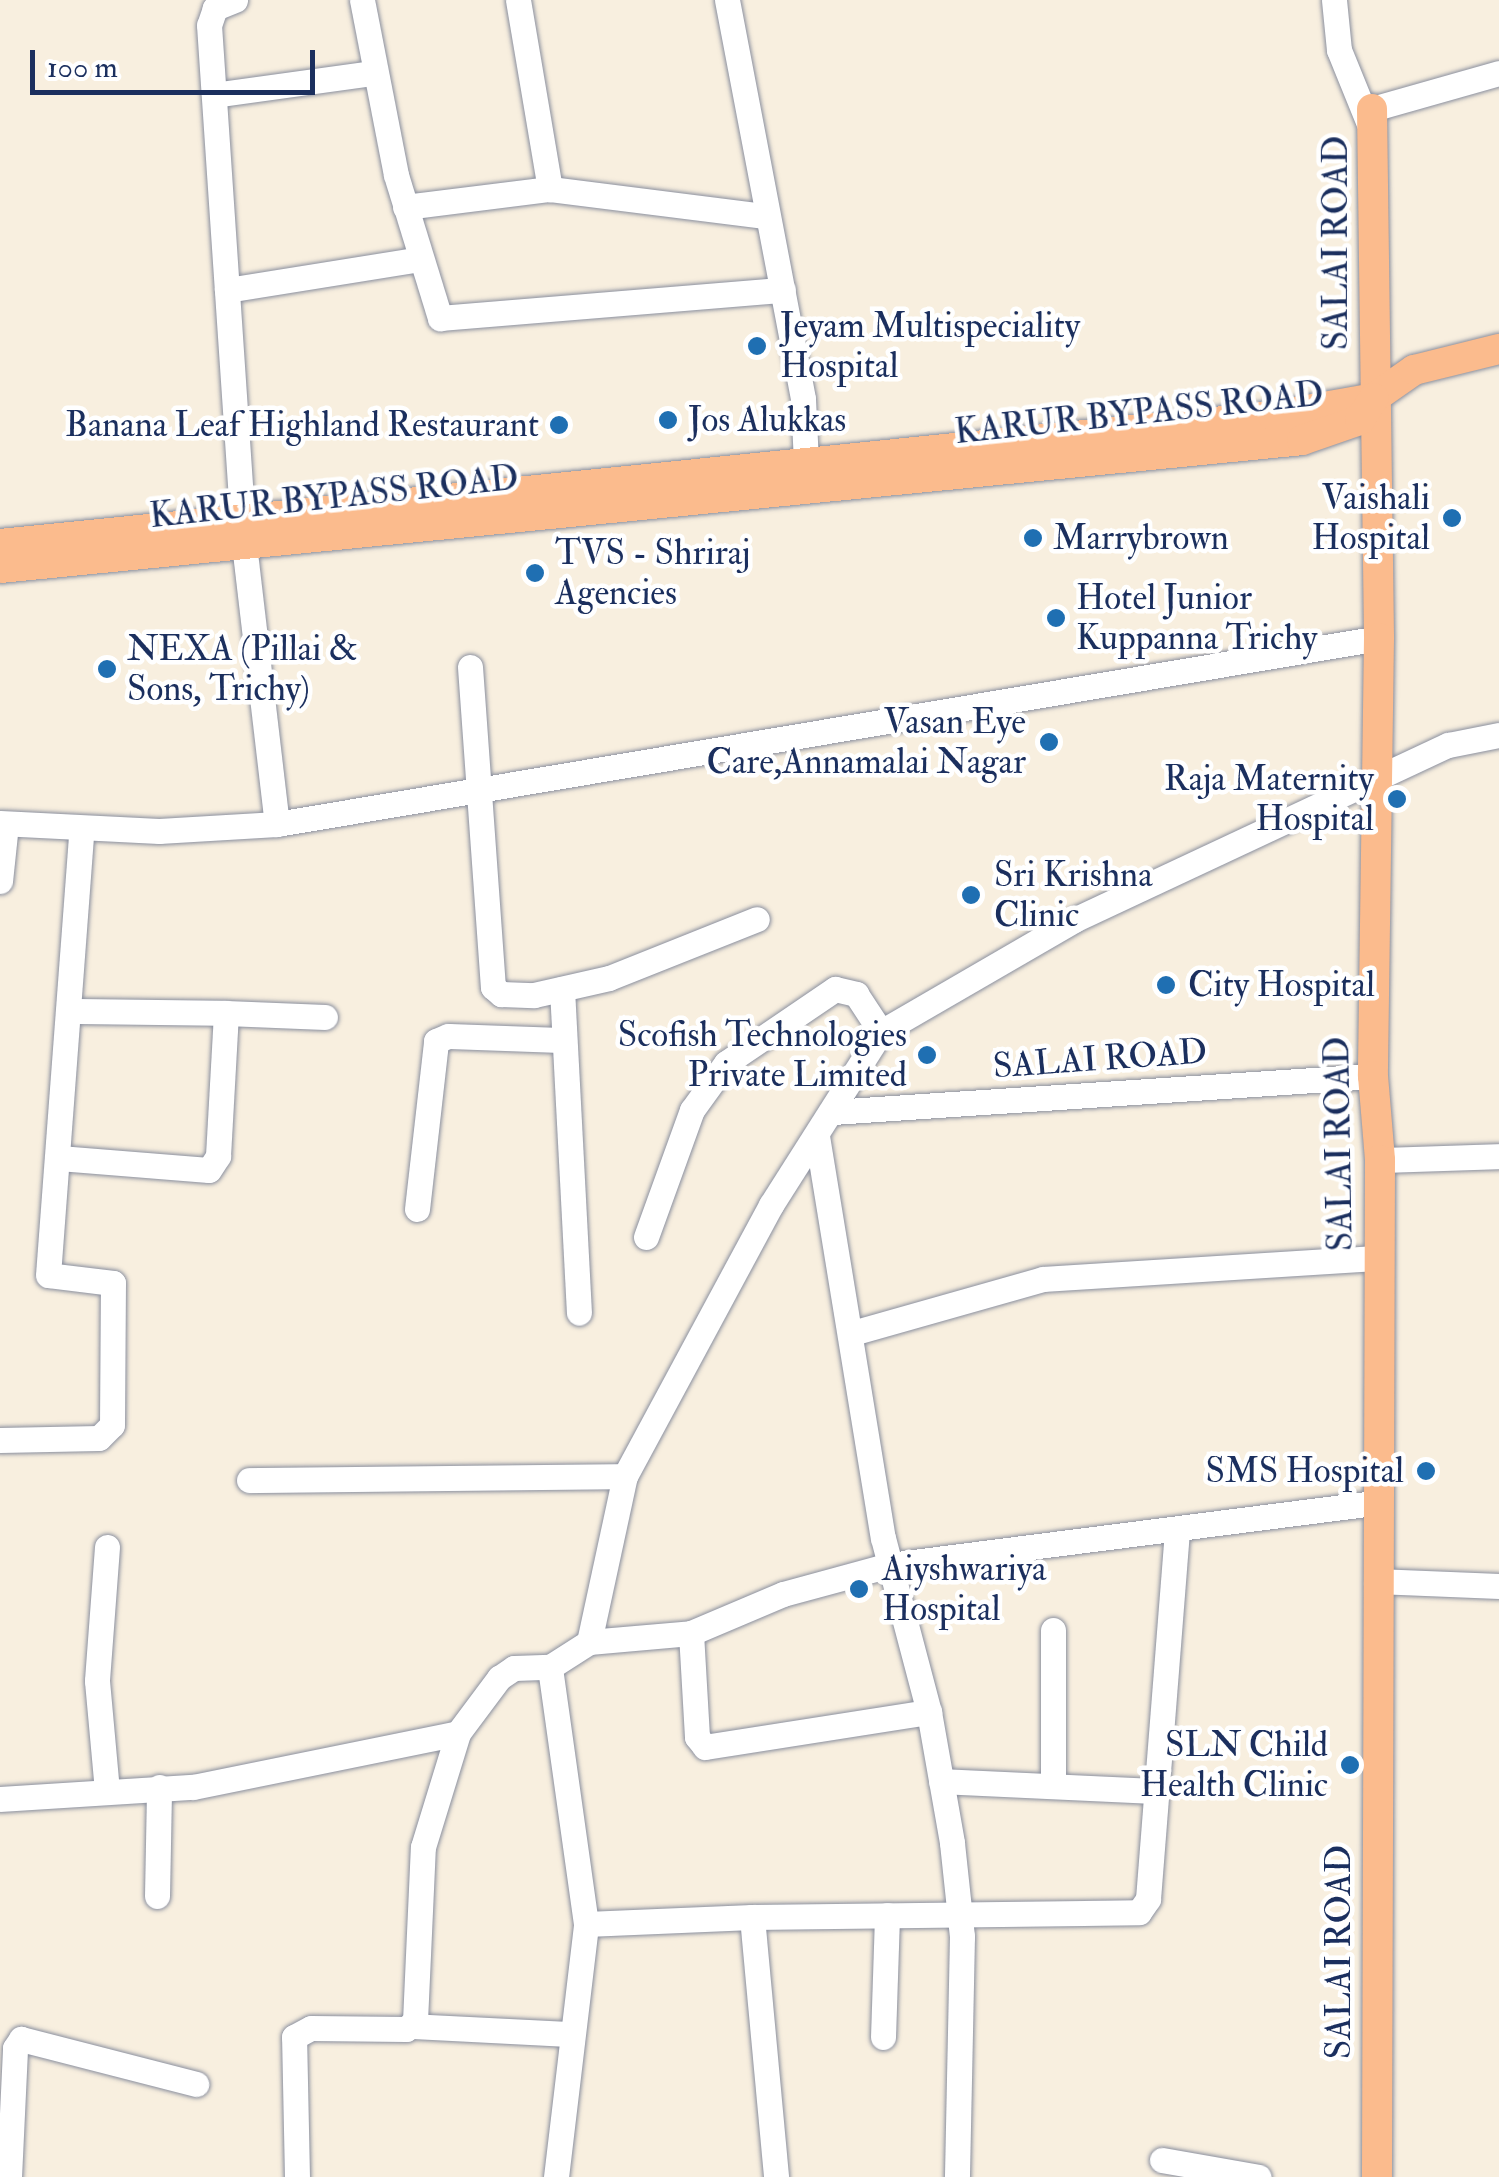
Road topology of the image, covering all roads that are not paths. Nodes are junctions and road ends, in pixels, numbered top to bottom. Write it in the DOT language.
graph roads {
  1 [pos="235,0"];
  2 [pos="362,0"];
  3 [pos="518,0"];
  4 [pos="727,0"];
  5 [pos="1334,0"];
  6 [pos="373,73"];
  7 [pos="1499,73"];
  8 [pos="214,94"];
  9 [pos="1373,121"];
  10 [pos="550,189"];
  11 [pos="405,207"];
  12 [pos="765,216"];
  13 [pos="422,259"];
  14 [pos="227,290"];
  15 [pos="783,290"];
  16 [pos="1499,349"];
  17 [pos="1374,398"];
  18 [pos="806,462"];
  19 [pos="243,532"];
  20 [pos="0,544"];
  21 [pos="0,568"];
  22 [pos="1379,638"];
  23 [pos="470,667"];
  24 [pos="1499,734"];
  25 [pos="1374,778"];
  26 [pos="480,786"];
  27 [pos="3,824"];
  28 [pos="277,824"];
  29 [pos="82,828"];
  30 [pos="0,880"];
  31 [pos="757,919"];
  32 [pos="562,989"];
  33 [pos="70,1011"];
  34 [pos="226,1013"];
  35 [pos="325,1017"];
  36 [pos="882,1032"];
  37 [pos="562,1040"];
  38 [pos="1373,1076"];
  39 [pos="833,1112"];
  40 [pos="817,1136"];
  41 [pos="1499,1156"];
  42 [pos="59,1158"];
  43 [pos="1380,1160"];
  44 [pos="417,1210"];
  45 [pos="646,1237"];
  46 [pos="1379,1258"];
  47 [pos="578,1313"];
  48 [pos="852,1333"];
  49 [pos="0,1440"];
  50 [pos="625,1476"];
  51 [pos="250,1480"];
  52 [pos="1374,1503"];
  53 [pos="1177,1531"];
  54 [pos="107,1547"];
  55 [pos="890,1565"];
  56 [pos="1376,1581"];
  57 [pos="1499,1586"];
  58 [pos="1053,1630"];
  59 [pos="691,1634"];
  60 [pos="589,1642"];
  61 [pos="550,1667"];
  62 [pos="929,1712"];
  63 [pos="458,1733"];
  64 [pos="941,1781"];
  65 [pos="1053,1786"];
  66 [pos="159,1787"];
  67 [pos="107,1791"];
  68 [pos="1152,1791"];
  69 [pos="0,1799"];
  70 [pos="158,1896"];
  71 [pos="960,1914"];
  72 [pos="888,1915"];
  73 [pos="752,1918"];
  74 [pos="586,1924"];
  75 [pos="411,2026"];
  76 [pos="571,2034"];
  77 [pos="883,2038"];
  78 [pos="196,2084"];
  79 [pos="6,2138"];
  80 [pos="1162,2160"];
  81 [pos="9,2177"];
  82 [pos="298,2177"];
  83 [pos="556,2177"];
  84 [pos="776,2177"];
  85 [pos="958,2177"];
  86 [pos="1260,2177"];
  87 [pos="1378,2177"];
  1 -- 8 [label="street"];
  2 -- 6 [label="street"];
  3 -- 10 [label="street"];
  4 -- 12 [label="street"];
  5 -- 9 [label="street"];
  6 -- 8 [label="street"];
  6 -- 11 [label="street"];
  7 -- 9 [label="street"];
  8 -- 14 [label="street"];
  9 -- 17 [label="main road, SALAI ROAD"];
  10 -- 11 [label="street"];
  10 -- 12 [label="street"];
  11 -- 13 [label="street"];
  12 -- 15 [label="street"];
  13 -- 14 [label="street"];
  13 -- 15 [label="street"];
  14 -- 19 [label="street"];
  15 -- 18 [label="street"];
  16 -- 17 [label="main road"];
  17 -- 18 [label="main road, KARUR BYPASS ROAD"];
  17 -- 19 [label="main road, KARUR BYPASS ROAD"];
  17 -- 22 [label="main road, SALAI ROAD"];
  18 -- 19 [label="main road, KARUR BYPASS ROAD"];
  19 -- 20 [label="main road, KARUR BYPASS ROAD"];
  19 -- 21 [label="main road, KARUR BYPASS ROAD"];
  19 -- 28 [label="street"];
  22 -- 25 [label="main road, SALAI ROAD"];
  22 -- 26 [label="street"];
  23 -- 26 [label="street"];
  24 -- 25 [label="street"];
  25 -- 36 [label="street"];
  25 -- 38 [label="main road, SALAI ROAD"];
  26 -- 28 [label="street"];
  26 -- 32 [label="street"];
  27 -- 29 [label="street"];
  27 -- 30 [label="street"];
  28 -- 29 [label="street"];
  29 -- 33 [label="street"];
  31 -- 32 [label="street"];
  32 -- 37 [label="street"];
  33 -- 34 [label="street"];
  33 -- 42 [label="street"];
  34 -- 35 [label="street"];
  34 -- 42 [label="street"];
  36 -- 39 [label="street"];
  36 -- 45 [label="street"];
  37 -- 44 [label="street"];
  37 -- 47 [label="street"];
  38 -- 39 [label="street, SALAI ROAD"];
  38 -- 43 [label="main road, SALAI ROAD"];
  39 -- 40 [label="street"];
  40 -- 48 [label="street"];
  40 -- 50 [label="street"];
  41 -- 43 [label="street"];
  42 -- 49 [label="street"];
  43 -- 46 [label="main road, SALAI ROAD"];
  46 -- 48 [label="street"];
  46 -- 52 [label="main road, SALAI ROAD"];
  48 -- 55 [label="street"];
  50 -- 51 [label="street"];
  50 -- 60 [label="street"];
  52 -- 53 [label="street"];
  52 -- 56 [label="main road, SALAI ROAD"];
  53 -- 55 [label="street"];
  53 -- 68 [label="street"];
  54 -- 67 [label="street"];
  55 -- 59 [label="street"];
  55 -- 62 [label="street"];
  56 -- 57 [label="street"];
  56 -- 87 [label="main road, SALAI ROAD"];
  58 -- 65 [label="street"];
  59 -- 60 [label="street"];
  59 -- 62 [label="street"];
  60 -- 61 [label="street"];
  61 -- 63 [label="street"];
  61 -- 74 [label="street"];
  62 -- 64 [label="street"];
  63 -- 66 [label="street"];
  63 -- 75 [label="street"];
  64 -- 65 [label="street"];
  64 -- 71 [label="street"];
  65 -- 68 [label="street"];
  66 -- 67 [label="street"];
  66 -- 70 [label="street"];
  67 -- 69 [label="street"];
  68 -- 71 [label="street"];
  71 -- 72 [label="street"];
  71 -- 85 [label="street"];
  72 -- 73 [label="street"];
  72 -- 77 [label="street"];
  73 -- 74 [label="street"];
  73 -- 84 [label="street"];
  74 -- 76 [label="street"];
  75 -- 76 [label="street"];
  75 -- 82 [label="street"];
  76 -- 83 [label="street"];
  78 -- 79 [label="street"];
  79 -- 81 [label="street"];
  80 -- 86 [label="street"];
}
